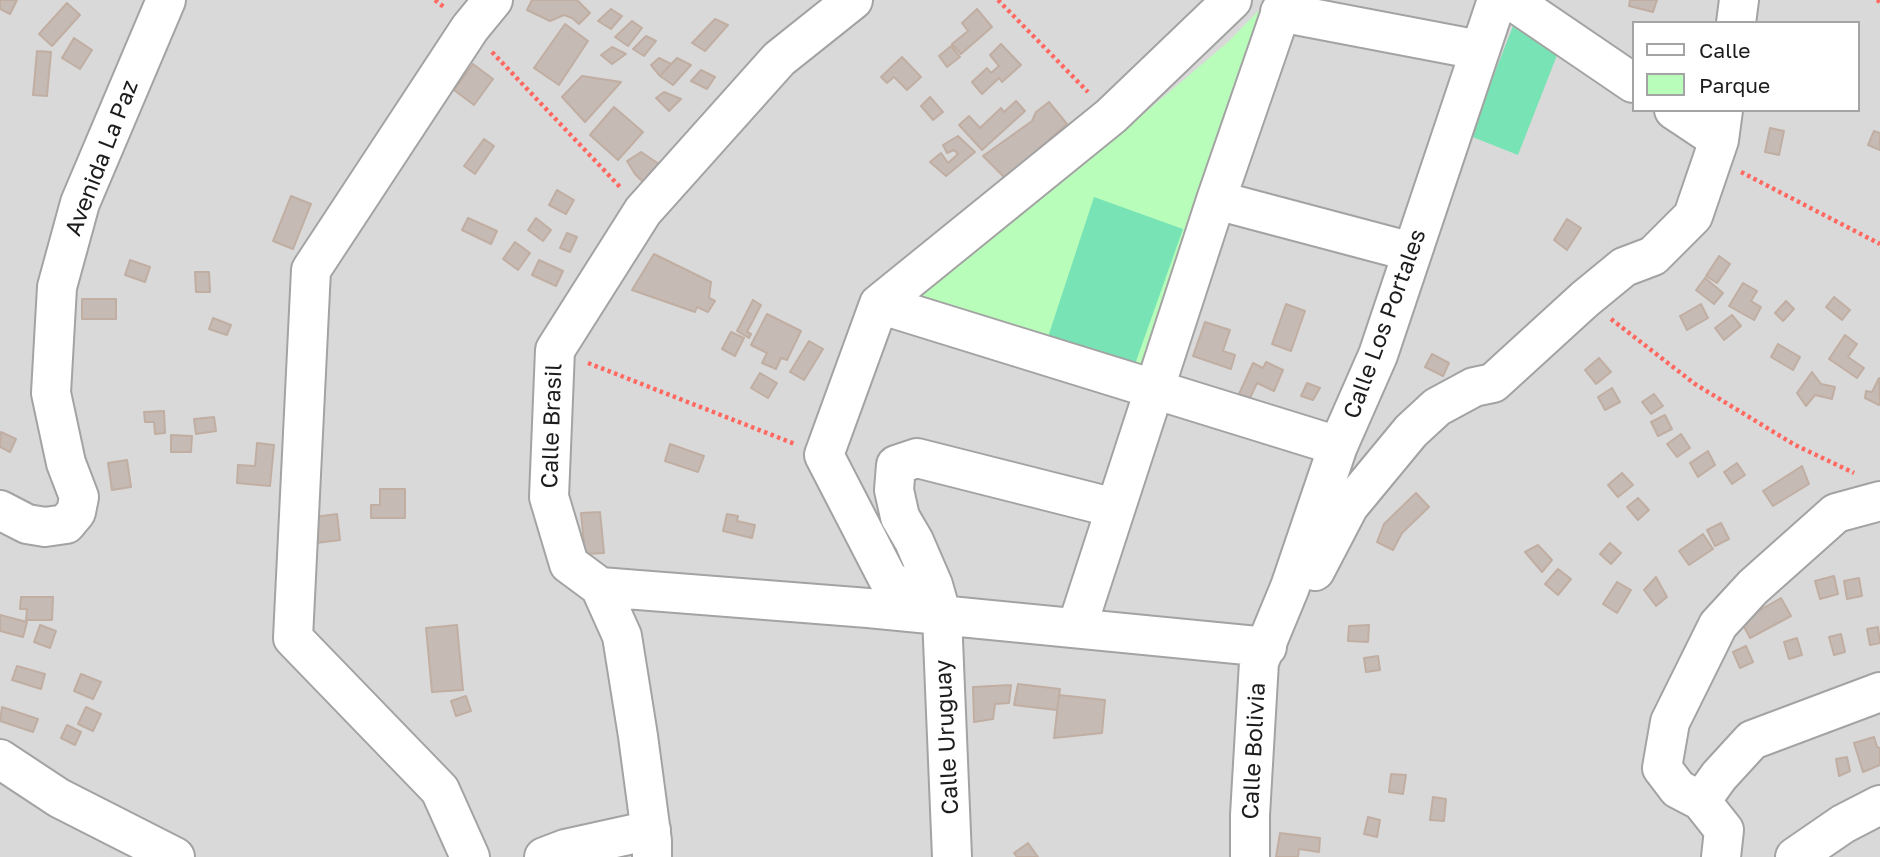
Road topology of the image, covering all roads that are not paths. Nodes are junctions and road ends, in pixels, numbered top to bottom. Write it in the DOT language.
graph roads {
  1 [pos="166,0"];
  2 [pos="853,0"];
  3 [pos="1232,0"];
  4 [pos="1497,0"];
  5 [pos="1511,0"];
  6 [pos="1739,0"];
  7 [pos="1282,6"];
  8 [pos="481,14"];
  9 [pos="1736,21"];
  10 [pos="1479,50"];
  11 [pos="1632,81"];
  12 [pos="1677,112"];
  13 [pos="1718,136"];
  14 [pos="1216,200"];
  15 [pos="1412,252"];
  16 [pos="878,304"];
  17 [pos="1156,390"];
  18 [pos="1338,446"];
  19 [pos="1868,488"];
  20 [pos="1115,508"];
  21 [pos="0,510"];
  22 [pos="600,587"];
  23 [pos="942,616"];
  24 [pos="1077,627"];
  25 [pos="1267,647"];
  26 [pos="1880,692"];
  27 [pos="0,759"];
  28 [pos="1701,801"];
  29 [pos="1880,805"];
  30 [pos="651,844"];
  31 [pos="175,857"];
  32 [pos="470,857"];
  33 [pos="544,857"];
  34 [pos="952,857"];
  35 [pos="1250,857"];
  36 [pos="1721,857"];
  37 [pos="1795,857"];
  1 -- 21 [label="street, Avenida La Paz"];
  2 -- 22 [label="street, Calle Brasil"];
  3 -- 16 [label="street"];
  4 -- 10 [label="street, Calle Los Portales"];
  5 -- 11 [label="street"];
  6 -- 9 [label="street"];
  7 -- 10 [label="street"];
  7 -- 14 [label="street"];
  8 -- 32 [label="street"];
  10 -- 15 [label="street, Calle Los Portales"];
  12 -- 13 [label="street"];
  13 -- 25 [label="street"];
  14 -- 15 [label="street"];
  14 -- 17 [label="street"];
  15 -- 18 [label="street, Calle Los Portales"];
  16 -- 17 [label="street"];
  16 -- 23 [label="street"];
  17 -- 18 [label="street"];
  17 -- 20 [label="street"];
  18 -- 25 [label="street, Calle Los Portales"];
  19 -- 28 [label="street"];
  20 -- 23 [label="street, Calle Uruguay"];
  20 -- 24 [label="street"];
  22 -- 23 [label="street"];
  22 -- 30 [label="street, Calle Brasil"];
  23 -- 24 [label="street"];
  23 -- 34 [label="street, Calle Uruguay"];
  24 -- 25 [label="street"];
  25 -- 35 [label="street, Calle Bolivia"];
  26 -- 28 [label="street"];
  27 -- 31 [label="street"];
  28 -- 36 [label="street"];
  29 -- 37 [label="street"];
  30 -- 33 [label="street"];
}
